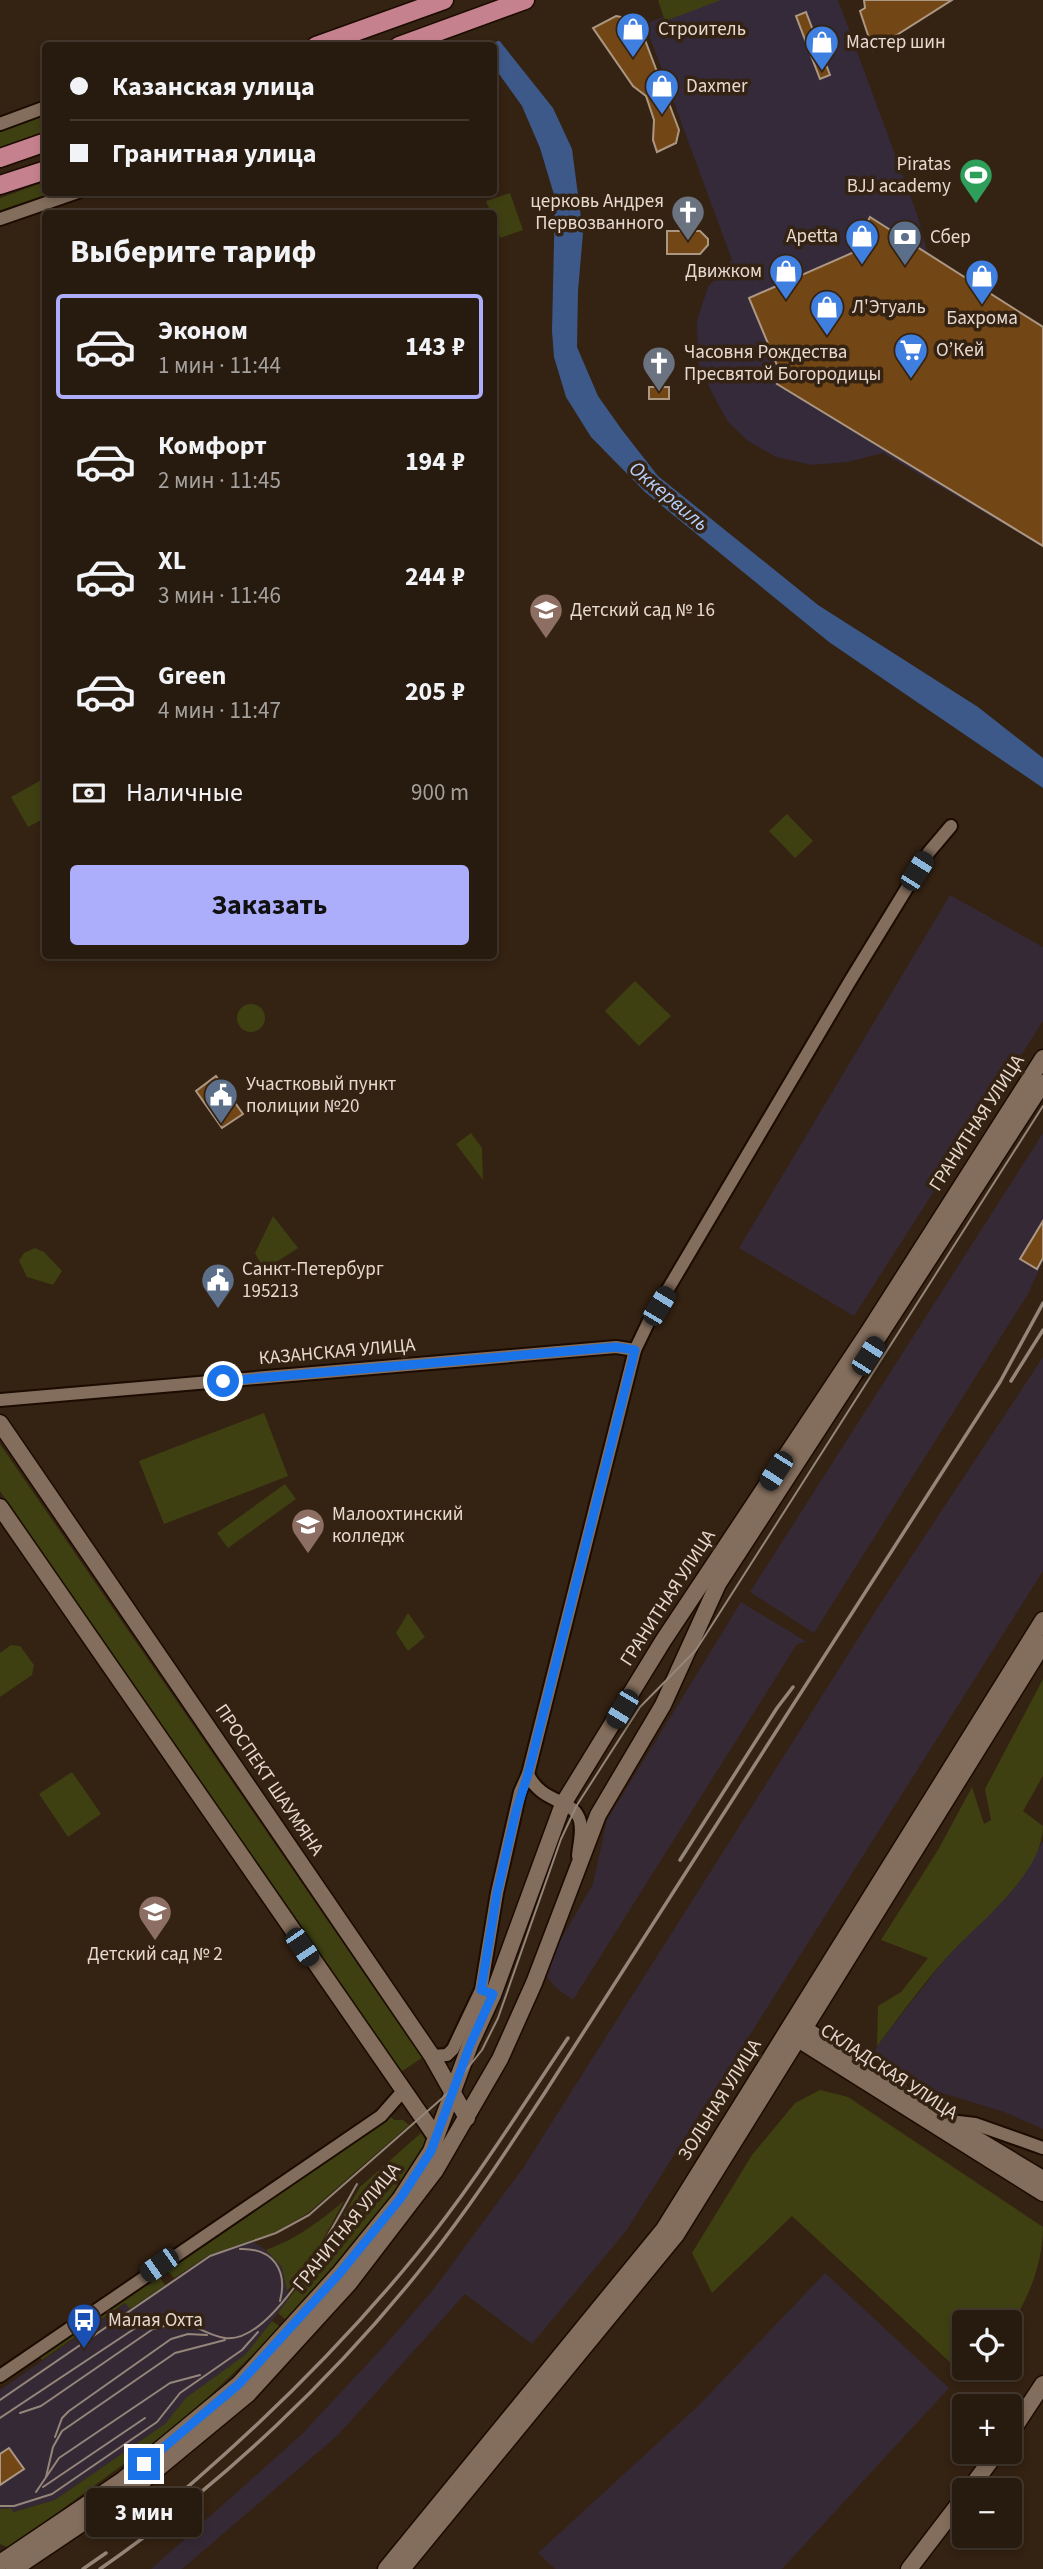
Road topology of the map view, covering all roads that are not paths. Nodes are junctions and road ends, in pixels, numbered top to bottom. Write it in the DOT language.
graph roads {
  1 [pos="444,0"];
  2 [pos="520,2"];
  3 [pos="327,42"];
  4 [pos="410,42"];
  5 [pos="42,108"];
  6 [pos="0,124"];
  7 [pos="42,143"];
  8 [pos="0,158"];
  9 [pos="42,171"];
  10 [pos="0,185"];
  11 [pos="66,196"];
  12 [pos="0,219"];
  13 [pos="951,825"];
  14 [pos="1043,1058"];
  15 [pos="1043,1083"];
  16 [pos="635,1350"];
  17 [pos="0,1400"];
  18 [pos="0,1423"];
  19 [pos="0,1507"];
  20 [pos="1043,1620"];
  21 [pos="1043,1644"];
  22 [pos="528,1774"];
  23 [pos="562,1804"];
  24 [pos="578,1864"];
  25 [pos="487,1992"];
  26 [pos="798,2032"];
  27 [pos="432,2056"];
  28 [pos="403,2091"];
  29 [pos="452,2094"];
  30 [pos="412,2105"];
  31 [pos="444,2116"];
  32 [pos="467,2118"];
  33 [pos="945,2120"];
  34 [pos="436,2137"];
  35 [pos="1043,2148"];
  36 [pos="1043,2179"];
  37 [pos="1043,2193"];
  38 [pos="0,2376"];
  39 [pos="1043,2384"];
  40 [pos="1022,2416"];
  41 [pos="952,2513"];
  42 [pos="0,2563"];
  43 [pos="14,2569"];
  44 [pos="386,2569"];
  45 [pos="402,2569"];
  46 [pos="909,2569"];
  1 -- 3 [label="main road"];
  2 -- 4 [label="main road"];
  5 -- 6 [label="street"];
  7 -- 8 [label="main road"];
  9 -- 10 [label="main road"];
  11 -- 12 [label="street"];
  13 -- 16 [label="street, ГРАНИТНАЯ УЛИЦА"];
  14 -- 23 [label="street, ГРАНИТНАЯ УЛИЦА"];
  15 -- 24 [label="street, ГРАНИТНАЯ УЛИЦА"];
  16 -- 17 [label="street, КАЗАНСКАЯ УЛИЦА"];
  16 -- 22 [label="street, ГРАНИТНАЯ УЛИЦА"];
  18 -- 27 [label="street, ПРОСПЕКТ ШАУМЯНА"];
  19 -- 28 [label="street"];
  20 -- 26 [label="street, ЗОЛЬНАЯ УЛИЦА"];
  21 -- 26 [label="street, ЗОЛЬНАЯ УЛИЦА"];
  22 -- 23 [label="street"];
  22 -- 25 [label="street, ГРАНИТНАЯ УЛИЦА"];
  23 -- 24 [label="street"];
  23 -- 25 [label="street, ГРАНИТНАЯ УЛИЦА"];
  24 -- 32 [label="street, ГРАНИТНАЯ УЛИЦА"];
  25 -- 27 [label="street, ГРАНИТНАЯ УЛИЦА"];
  25 -- 29 [label="street, ГРАНИТНАЯ УЛИЦА"];
  26 -- 33 [label="street, СКЛАДСКАЯ УЛИЦА"];
  26 -- 37 [label="street, СКЛАДСКАЯ УЛИЦА"];
  26 -- 44 [label="street, ЗОЛЬНАЯ УЛИЦА"];
  26 -- 45 [label="street, ЗОЛЬНАЯ УЛИЦА"];
  27 -- 29 [label="street, ПРОСПЕКТ ШАУМЯНА"];
  28 -- 30 [label="street"];
  28 -- 38 [label="street"];
  29 -- 31 [label="street, ГРАНИТНАЯ УЛИЦА"];
  29 -- 32 [label="street, ПРОСПЕКТ ШАУМЯНА"];
  30 -- 31 [label="street"];
  30 -- 34 [label="street"];
  31 -- 32 [label="street"];
  31 -- 34 [label="street, ГРАНИТНАЯ УЛИЦА"];
  32 -- 43 [label="street, ГРАНИТНАЯ УЛИЦА"];
  33 -- 35 [label="street"];
  33 -- 36 [label="street, СКЛАДСКАЯ УЛИЦА"];
  34 -- 42 [label="street, ГРАНИТНАЯ УЛИЦА"];
  39 -- 40 [label="street"];
  41 -- 46 [label="street"];
}
